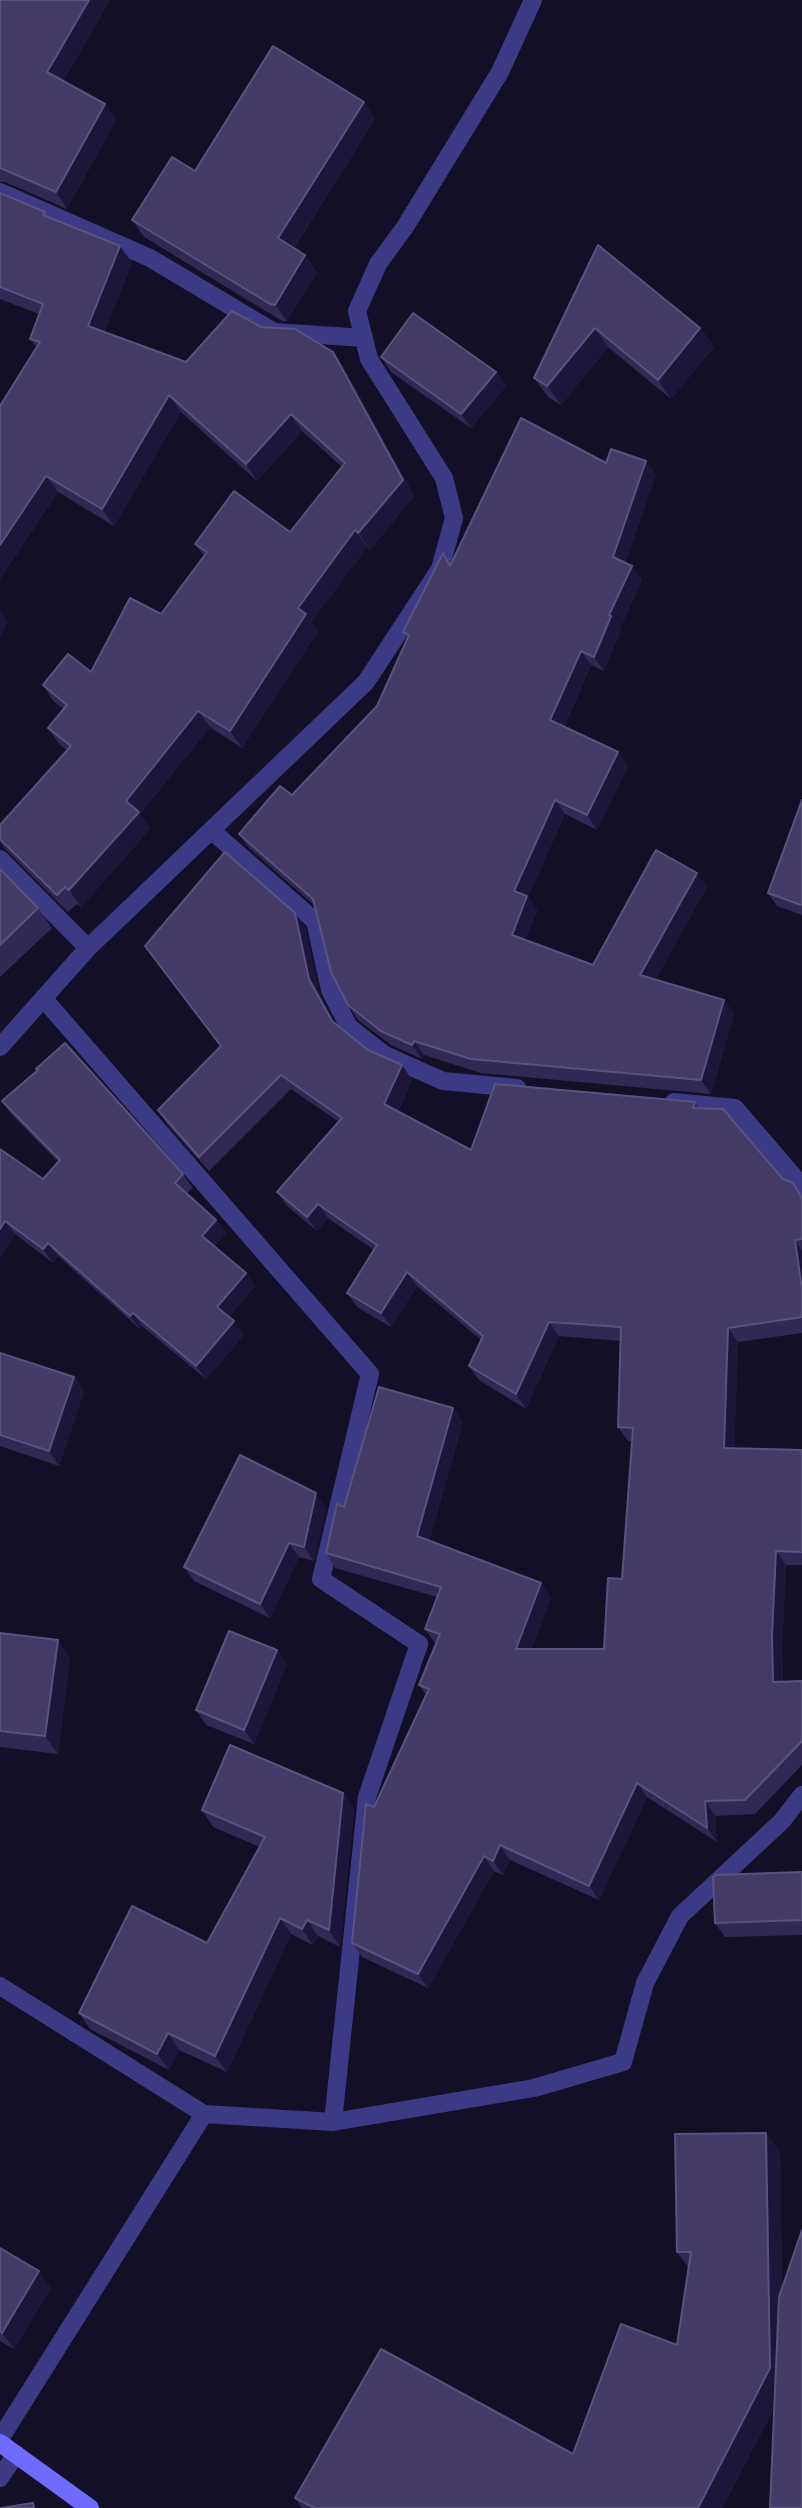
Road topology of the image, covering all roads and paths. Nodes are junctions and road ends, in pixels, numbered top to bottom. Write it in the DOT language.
graph roads {
  1 [pos="533,0"];
  2 [pos="0,192"];
  3 [pos="364,338"];
  4 [pos="212,831"];
  5 [pos="0,859"];
  6 [pos="88,948"];
  7 [pos="43,998"];
  8 [pos="0,1047"];
  9 [pos="540,1090"];
  10 [pos="652,1100"];
  11 [pos="802,1186"];
  12 [pos="802,1795"];
  13 [pos="0,1986"];
  14 [pos="204,2114"];
  15 [pos="333,2122"];
  16 [pos="0,2441"];
  17 [pos="16,2454"];
  18 [pos="0,2478"];
  19 [pos="90,2508"];
  1 -- 3 [label="street"];
  2 -- 3 [label="street"];
  3 -- 4 [label="street"];
  4 -- 6 [label="street"];
  4 -- 9 [label="street"];
  5 -- 6 [label="street"];
  6 -- 7 [label="street"];
  7 -- 8 [label="street"];
  7 -- 15 [label="street"];
  10 -- 11 [label="street"];
  12 -- 15 [label="street"];
  13 -- 14 [label="street"];
  14 -- 15 [label="street"];
  14 -- 16 [label="street"];
  16 -- 17 [label="main road"];
  17 -- 18 [label="street"];
  17 -- 19 [label="main road"];
}
